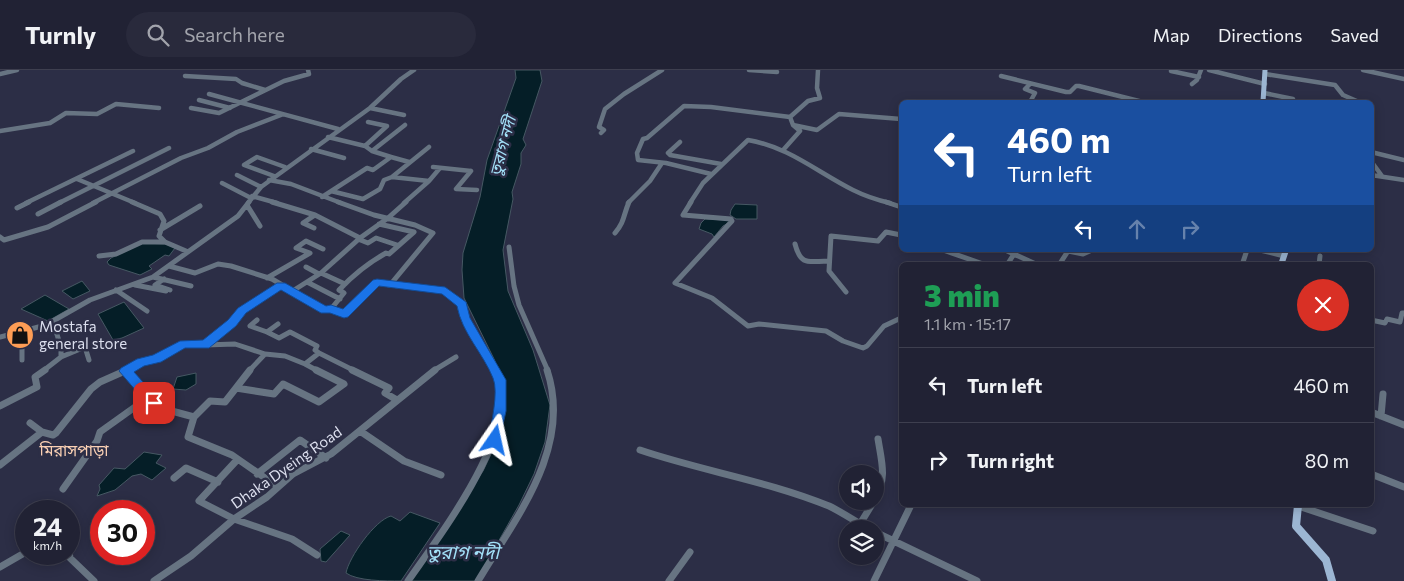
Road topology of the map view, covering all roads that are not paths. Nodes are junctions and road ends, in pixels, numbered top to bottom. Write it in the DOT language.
graph roads {
  1 [pos="17,70"];
  2 [pos="308,70"];
  3 [pos="414,70"];
  4 [pos="662,70"];
  5 [pos="749,70"];
  6 [pos="818,70"];
  7 [pos="1201,70"];
  8 [pos="1209,70"];
  9 [pos="1363,70"];
  10 [pos="1171,71"];
  11 [pos="777,72"];
  12 [pos="1265,72"];
  13 [pos="0,74"];
  14 [pos="186,76"];
  15 [pos="1001,76"];
  16 [pos="1199,77"];
  17 [pos="1404,79"];
  18 [pos="1030,84"];
  19 [pos="1192,84"];
  20 [pos="1264,84"];
  21 [pos="265,90"];
  22 [pos="1264,93"];
  23 [pos="209,94"];
  24 [pos="1293,99"];
  25 [pos="199,100"];
  26 [pos="231,100"];
  27 [pos="1031,100"];
  28 [pos="1135,100"];
  29 [pos="1263,100"];
  30 [pos="1354,100"];
  31 [pos="241,103"];
  32 [pos="220,106"];
  33 [pos="159,108"];
  34 [pos="191,108"];
  35 [pos="230,108"];
  36 [pos="370,108"];
  37 [pos="209,111"];
  38 [pos="281,115"];
  39 [pos="404,115"];
  40 [pos="790,117"];
  41 [pos="899,119"];
  42 [pos="368,122"];
  43 [pos="405,125"];
  44 [pos="793,125"];
  45 [pos="338,129"];
  46 [pos="0,131"];
  47 [pos="601,133"];
  48 [pos="328,137"];
  49 [pos="680,142"];
  50 [pos="365,146"];
  51 [pos="429,147"];
  52 [pos="168,148"];
  53 [pos="311,149"];
  54 [pos="784,149"];
  55 [pos="132,151"];
  56 [pos="372,151"];
  57 [pos="1374,153"];
  58 [pos="391,157"];
  59 [pos="344,158"];
  60 [pos="1404,160"];
  61 [pos="409,162"];
  62 [pos="662,164"];
  63 [pos="721,164"];
  64 [pos="1374,165"];
  65 [pos="432,167"];
  66 [pos="285,168"];
  67 [pos="440,168"];
  68 [pos="711,174"];
  69 [pos="236,175"];
  70 [pos="1374,175"];
  71 [pos="274,176"];
  72 [pos="1382,176"];
  73 [pos="392,177"];
  74 [pos="77,179"];
  75 [pos="269,180"];
  76 [pos="1404,180"];
  77 [pos="429,181"];
  78 [pos="222,183"];
  79 [pos="94,186"];
  80 [pos="261,187"];
  81 [pos="477,190"];
  82 [pos="331,191"];
  83 [pos="113,194"];
  84 [pos="251,197"];
  85 [pos="322,197"];
  86 [pos="247,205"];
  87 [pos="200,206"];
  88 [pos="899,206"];
  89 [pos="17,208"];
  90 [pos="38,214"];
  91 [pos="315,215"];
  92 [pos="388,218"];
  93 [pos="379,224"];
  94 [pos="260,226"];
  95 [pos="419,227"];
  96 [pos="314,228"];
  97 [pos="160,230"];
  98 [pos="414,232"];
  99 [pos="615,234"];
  100 [pos="899,235"];
  101 [pos="0,237"];
  102 [pos="359,238"];
  103 [pos="165,242"];
  104 [pos="795,244"];
  105 [pos="397,245"];
  106 [pos="509,247"];
  107 [pos="323,249"];
  108 [pos="186,251"];
  109 [pos="949,252"];
  110 [pos="1010,252"];
  111 [pos="1076,252"];
  112 [pos="1088,252"];
  113 [pos="1014,254"];
  114 [pos="99,256"];
  115 [pos="1320,256"];
  116 [pos="829,261"];
  117 [pos="977,262"];
  118 [pos="1009,262"];
  119 [pos="1031,262"];
  120 [pos="1319,262"];
  121 [pos="170,266"];
  122 [pos="306,267"];
  123 [pos="320,273"];
  124 [pos="153,277"];
  125 [pos="267,278"];
  126 [pos="164,279"];
  127 [pos="307,282"];
  128 [pos="344,284"];
  129 [pos="133,285"];
  130 [pos="281,285"];
  131 [pos="390,285"];
  132 [pos="191,286"];
  133 [pos="116,290"];
  134 [pos="291,292"];
  135 [pos="846,292"];
  136 [pos="340,298"];
  137 [pos="331,309"];
  138 [pos="147,311"];
  139 [pos="1404,313"];
  140 [pos="899,319"];
  141 [pos="257,320"];
  142 [pos="1374,321"];
  143 [pos="53,322"];
  144 [pos="278,324"];
  145 [pos="267,332"];
  146 [pos="22,333"];
  147 [pos="0,337"];
  148 [pos="205,345"];
  149 [pos="319,352"];
  150 [pos="265,354"];
  151 [pos="61,357"];
  152 [pos="456,357"];
  153 [pos="22,360"];
  154 [pos="89,360"];
  155 [pos="305,364"];
  156 [pos="125,371"];
  157 [pos="236,388"];
  158 [pos="1383,394"];
  159 [pos="148,397"];
  160 [pos="397,400"];
  161 [pos="0,406"];
  162 [pos="1374,413"];
  163 [pos="1380,416"];
  164 [pos="194,417"];
  165 [pos="30,423"];
  166 [pos="1404,425"];
  167 [pos="360,431"];
  168 [pos="42,432"];
  169 [pos="878,440"];
  170 [pos="640,450"];
  171 [pos="326,458"];
  172 [pos="237,460"];
  173 [pos="0,465"];
  174 [pos="882,465"];
  175 [pos="257,474"];
  176 [pos="441,475"];
  177 [pos="1374,475"];
  178 [pos="174,478"];
  179 [pos="218,482"];
  180 [pos="1404,486"];
  181 [pos="278,487"];
  182 [pos="63,489"];
  183 [pos="910,507"];
  184 [pos="1298,507"];
  185 [pos="1301,507"];
  186 [pos="234,519"];
  187 [pos="853,520"];
  188 [pos="1373,530"];
  189 [pos="884,537"];
  190 [pos="892,542"];
  191 [pos="690,552"];
  192 [pos="317,555"];
  193 [pos="15,559"];
  194 [pos="77,565"];
  195 [pos="0,568"];
  196 [pos="94,581"];
  197 [pos="154,581"];
  198 [pos="408,581"];
  199 [pos="478,581"];
  200 [pos="669,581"];
  201 [pos="874,581"];
  202 [pos="977,581"];
  203 [pos="1332,581"];
  1 -- 13 [label="street"];
  2 -- 21 [label="street"];
  3 -- 36 [label="street"];
  4 -- 47 [label="street"];
  5 -- 11 [label="street"];
  6 -- 40 [label="street"];
  7 -- 16 [label="street"];
  8 -- 20 [label="street"];
  9 -- 17 [label="street"];
  10 -- 16 [label="street"];
  12 -- 20 [label="main road"];
  12 -- 30 [label="street"];
  14 -- 21 [label="street"];
  15 -- 18 [label="street"];
  16 -- 19 [label="street"];
  18 -- 27 [label="street"];
  18 -- 28 [label="street"];
  20 -- 22 [label="main road"];
  21 -- 31 [label="street"];
  22 -- 24 [label="street"];
  22 -- 29 [label="main road"];
  23 -- 26 [label="street"];
  25 -- 32 [label="street"];
  26 -- 31 [label="street"];
  26 -- 32 [label="street"];
  31 -- 35 [label="street"];
  31 -- 38 [label="street"];
  32 -- 35 [label="street"];
  32 -- 37 [label="street"];
  33 -- 46 [label="street"];
  34 -- 37 [label="street"];
  35 -- 37 [label="street"];
  36 -- 39 [label="street"];
  36 -- 45 [label="street"];
  38 -- 45 [label="street"];
  38 -- 83 [label="street"];
  40 -- 44 [label="street"];
  40 -- 62 [label="street"];
  41 -- 44 [label="street"];
  42 -- 50 [label="street"];
  43 -- 56 [label="street"];
  44 -- 54 [label="street"];
  45 -- 48 [label="street"];
  48 -- 50 [label="street"];
  48 -- 53 [label="street"];
  49 -- 63 [label="street"];
  50 -- 56 [label="street"];
  51 -- 61 [label="street"];
  52 -- 79 [label="street"];
  53 -- 59 [label="street"];
  53 -- 66 [label="street"];
  54 -- 63 [label="street"];
  54 -- 88 [label="street"];
  55 -- 74 [label="street"];
  56 -- 58 [label="street"];
  57 -- 60 [label="street"];
  58 -- 61 [label="street"];
  58 -- 82 [label="street"];
  61 -- 73 [label="street"];
  62 -- 68 [label="street"];
  62 -- 99 [label="street"];
  63 -- 68 [label="street"];
  64 -- 72 [label="street"];
  65 -- 67 [label="street"];
  66 -- 71 [label="street"];
  66 -- 71 [label="street"];
  67 -- 77 [label="street"];
  67 -- 81 [label="street"];
  68 -- 140 [label="street"];
  69 -- 80 [label="street"];
  70 -- 72 [label="street"];
  71 -- 75 [label="street"];
  72 -- 76 [label="street"];
  73 -- 77 [label="street"];
  73 -- 82 [label="street"];
  74 -- 79 [label="street"];
  74 -- 89 [label="street"];
  75 -- 80 [label="street"];
  75 -- 85 [label="street"];
  77 -- 92 [label="street"];
  78 -- 84 [label="street"];
  79 -- 83 [label="street"];
  79 -- 90 [label="street"];
  80 -- 84 [label="street"];
  82 -- 85 [label="street"];
  83 -- 97 [label="street"];
  83 -- 101 [label="street"];
  84 -- 86 [label="street"];
  84 -- 91 [label="street"];
  85 -- 92 [label="street"];
  86 -- 94 [label="street"];
  86 -- 108 [label="street"];
  87 -- 97 [label="street"];
  91 -- 96 [label="street"];
  91 -- 102 [label="street"];
  92 -- 93 [label="street"];
  92 -- 95 [label="street"];
  93 -- 98 [label="street"];
  93 -- 102 [label="street"];
  95 -- 98 [label="street"];
  95 -- 131 [label="street"];
  97 -- 103 [label="street"];
  98 -- 105 [label="street"];
  100 -- 116 [label="street"];
  102 -- 105 [label="street"];
  102 -- 123 [label="street"];
  103 -- 108 [label="street"];
  103 -- 114 [label="street"];
  104 -- 116 [label="street"];
  105 -- 128 [label="street"];
  106 -- 199 [label="street"];
  107 -- 125 [label="street"];
  108 -- 121 [label="street"];
  109 -- 117 [label="street"];
  110 -- 113 [label="street"];
  111 -- 112 [label="street"];
  113 -- 118 [label="street"];
  113 -- 119 [label="street"];
  115 -- 120 [label="street"];
  116 -- 135 [label="street"];
  121 -- 124 [label="street"];
  121 -- 125 [label="street"];
  122 -- 123 [label="street"];
  123 -- 127 [label="street"];
  123 -- 128 [label="street"];
  124 -- 126 [label="street"];
  124 -- 129 [label="street"];
  125 -- 130 [label="street"];
  126 -- 129 [label="street"];
  126 -- 132 [label="street"];
  127 -- 134 [label="street"];
  127 -- 136 [label="street"];
  128 -- 136 [label="street"];
  129 -- 133 [label="street"];
  130 -- 134 [label="street"];
  130 -- 148 [label="street"];
  131 -- 137 [label="street"];
  131 -- 198 [label="street"];
  133 -- 138 [label="street"];
  133 -- 143 [label="street"];
  134 -- 137 [label="street"];
  136 -- 137 [label="street"];
  139 -- 142 [label="street"];
  141 -- 145 [label="street"];
  143 -- 146 [label="street"];
  143 -- 151 [label="street"];
  144 -- 145 [label="street"];
  145 -- 149 [label="street"];
  146 -- 147 [label="street"];
  146 -- 153 [label="street"];
  148 -- 150 [label="street"];
  148 -- 156 [label="street"];
  149 -- 155 [label="street"];
  149 -- 160 [label="street"];
  150 -- 155 [label="street"];
  150 -- 157 [label="street"];
  151 -- 154 [label="street"];
  151 -- 161 [label="street"];
  152 -- 160 [label="street, Dhaka Dyeing Road"];
  155 -- 157 [label="street"];
  156 -- 159 [label="street"];
  156 -- 168 [label="street"];
  157 -- 164 [label="street"];
  158 -- 163 [label="street"];
  159 -- 164 [label="street"];
  159 -- 182 [label="street"];
  160 -- 167 [label="street, Dhaka Dyeing Road"];
  162 -- 163 [label="street"];
  163 -- 166 [label="street"];
  164 -- 172 [label="street"];
  165 -- 168 [label="street"];
  167 -- 171 [label="street, Dhaka Dyeing Road"];
  167 -- 176 [label="street"];
  168 -- 173 [label="street"];
  169 -- 174 [label="street"];
  170 -- 187 [label="street"];
  171 -- 175 [label="street"];
  171 -- 181 [label="street, Dhaka Dyeing Road"];
  172 -- 175 [label="street"];
  172 -- 179 [label="street"];
  175 -- 181 [label="street"];
  177 -- 180 [label="street"];
  178 -- 179 [label="street"];
  179 -- 186 [label="street"];
  181 -- 186 [label="street, Dhaka Dyeing Road"];
  183 -- 190 [label="street"];
  184 -- 203 [label="main road"];
  185 -- 188 [label="street"];
  186 -- 192 [label="street"];
  186 -- 197 [label="street, Dhaka Dyeing Road"];
  189 -- 190 [label="street"];
  190 -- 201 [label="street"];
  190 -- 202 [label="street"];
  191 -- 200 [label="street"];
  193 -- 195 [label="street"];
  194 -- 196 [label="street"];
}
